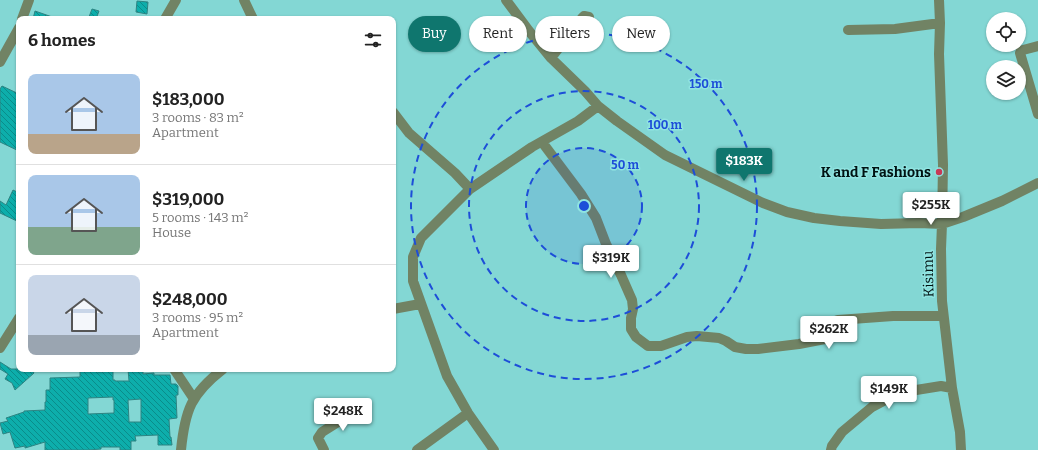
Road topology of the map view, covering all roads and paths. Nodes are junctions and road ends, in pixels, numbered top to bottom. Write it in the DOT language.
graph roads {
  1 [pos="29,0"];
  2 [pos="176,0"];
  3 [pos="244,0"];
  4 [pos="506,0"];
  5 [pos="939,0"];
  6 [pos="23,16"];
  7 [pos="167,16"];
  8 [pos="252,16"];
  9 [pos="940,23"];
  10 [pos="848,30"];
  11 [pos="16,33"];
  12 [pos="1038,46"];
  13 [pos="556,52"];
  14 [pos="551,58"];
  15 [pos="0,62"];
  16 [pos="598,106"];
  17 [pos="1038,114"];
  18 [pos="396,116"];
  19 [pos="542,142"];
  20 [pos="1038,183"];
  21 [pos="470,189"];
  22 [pos="942,224"];
  23 [pos="420,304"];
  24 [pos="396,308"];
  25 [pos="943,316"];
  26 [pos="16,323"];
  27 [pos="0,348"];
  28 [pos="176,372"];
  29 [pos="219,372"];
  30 [pos="952,388"];
  31 [pos="194,399"];
  32 [pos="354,412"];
  33 [pos="468,413"];
  34 [pos="181,450"];
  35 [pos="324,450"];
  36 [pos="417,450"];
  37 [pos="494,450"];
  38 [pos="831,450"];
  39 [pos="961,450"];
  1 -- 6 [label="street"];
  2 -- 7 [label="street"];
  3 -- 8 [label="street"];
  4 -- 14 [label="street"];
  5 -- 9 [label="street, Kisimu"];
  9 -- 10 [label="street"];
  9 -- 22 [label="street, Kisimu"];
  11 -- 15 [label="street"];
  12 -- 17 [label="street"];
  13 -- 14 [label="street"];
  14 -- 16 [label="street"];
  16 -- 19 [label="street"];
  16 -- 22 [label="street"];
  18 -- 21 [label="street"];
  19 -- 21 [label="street"];
  19 -- 25 [label="street"];
  20 -- 22 [label="street"];
  21 -- 23 [label="street"];
  22 -- 25 [label="street, Kisimu"];
  23 -- 24 [label="street"];
  23 -- 33 [label="street"];
  25 -- 30 [label="street, Kisimu"];
  26 -- 27 [label="street"];
  28 -- 31 [label="street"];
  29 -- 31 [label="street"];
  30 -- 38 [label="street"];
  30 -- 39 [label="street, Kisimu"];
  31 -- 34 [label="street"];
  32 -- 35 [label="street"];
  33 -- 36 [label="street"];
  33 -- 37 [label="street"];
}
